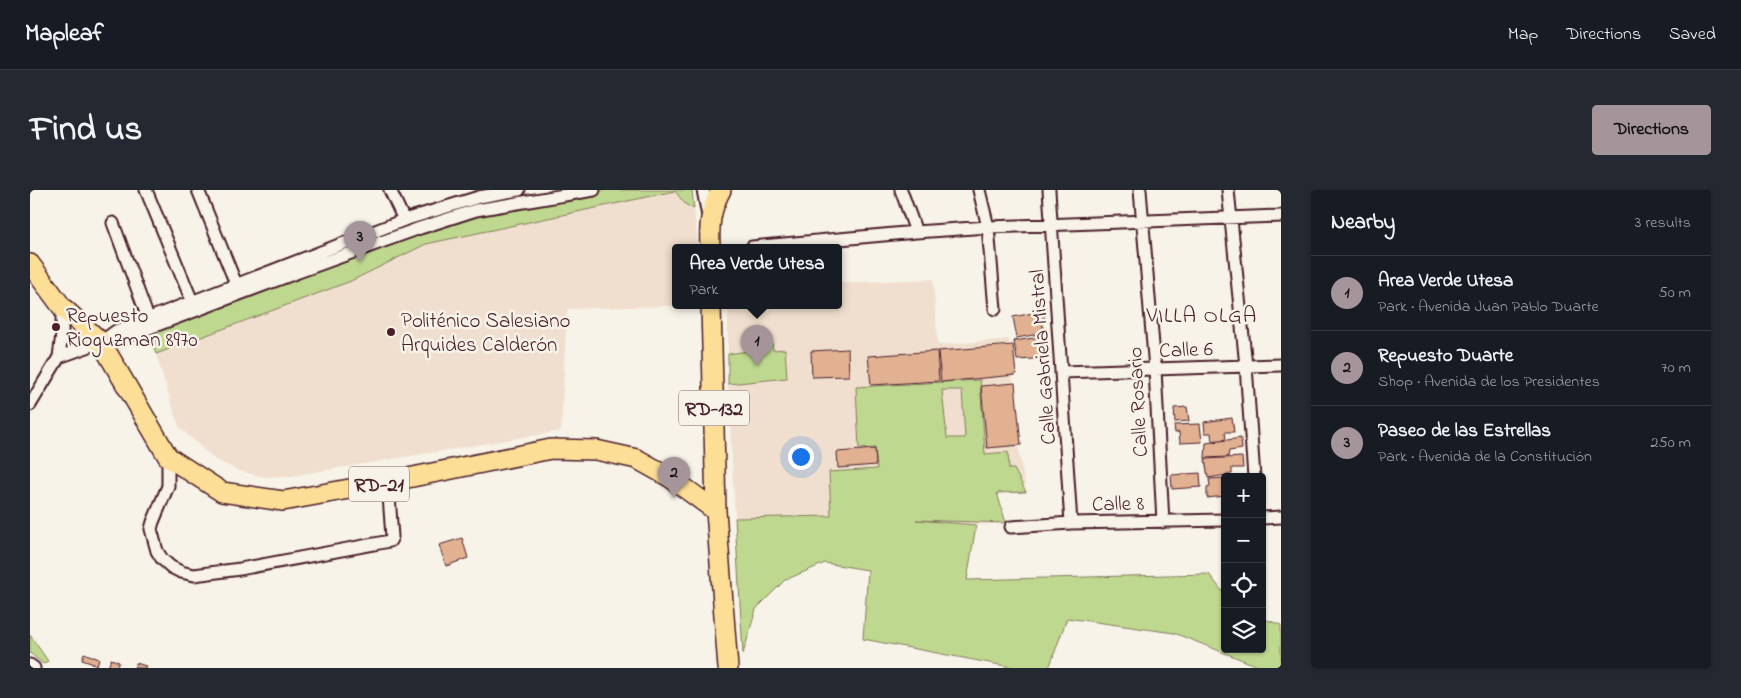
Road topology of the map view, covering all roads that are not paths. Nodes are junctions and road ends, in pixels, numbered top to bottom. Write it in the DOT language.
graph roads {
  1 [pos="146,190"];
  2 [pos="198,190"];
  3 [pos="390,190"];
  4 [pos="519,190"];
  5 [pos="594,190"];
  6 [pos="702,190"];
  7 [pos="720,190"];
  8 [pos="901,190"];
  9 [pos="979,190"];
  10 [pos="1049,190"];
  11 [pos="1140,190"];
  12 [pos="1228,190"];
  13 [pos="478,194"];
  14 [pos="1281,216"];
  15 [pos="1230,218"];
  16 [pos="404,220"];
  17 [pos="1142,220"];
  18 [pos="113,223"];
  19 [pos="709,223"];
  20 [pos="1052,224"];
  21 [pos="988,227"];
  22 [pos="916,232"];
  23 [pos="710,244"];
  24 [pos="785,244"];
  25 [pos="30,264"];
  26 [pos="236,284"];
  27 [pos="192,301"];
  28 [pos="62,307"];
  29 [pos="711,309"];
  30 [pos="995,309"];
  31 [pos="148,318"];
  32 [pos="100,342"];
  33 [pos="59,357"];
  34 [pos="1281,365"];
  35 [pos="1246,366"];
  36 [pos="1155,369"];
  37 [pos="1062,372"];
  38 [pos="30,405"];
  39 [pos="168,457"];
  40 [pos="1254,473"];
  41 [pos="388,482"];
  42 [pos="716,511"];
  43 [pos="1266,518"];
  44 [pos="1281,518"];
  45 [pos="1221,520"];
  46 [pos="1163,522"];
  47 [pos="1070,523"];
  48 [pos="1011,527"];
  49 [pos="30,665"];
  50 [pos="34,668"];
  51 [pos="728,668"];
  1 -- 27 [label="street"];
  2 -- 26 [label="street"];
  3 -- 16 [label="street"];
  4 -- 13 [label="street"];
  5 -- 32 [label="street"];
  6 -- 19 [label="street"];
  7 -- 19 [label="main road"];
  8 -- 22 [label="street"];
  9 -- 21 [label="street"];
  10 -- 20 [label="street, Calle Gabriela Mistral"];
  11 -- 17 [label="street, Calle Rosario"];
  12 -- 15 [label="street"];
  13 -- 16 [label="street"];
  14 -- 15 [label="street"];
  15 -- 17 [label="street"];
  15 -- 35 [label="street"];
  16 -- 26 [label="street"];
  17 -- 20 [label="street"];
  17 -- 36 [label="street, Calle Rosario"];
  18 -- 31 [label="street"];
  19 -- 23 [label="main road"];
  20 -- 21 [label="street"];
  20 -- 37 [label="street, Calle Gabriela Mistral"];
  21 -- 22 [label="street"];
  21 -- 30 [label="street"];
  22 -- 24 [label="street"];
  25 -- 28 [label="main road, RD-21"];
  26 -- 27 [label="street"];
  27 -- 31 [label="street"];
  28 -- 32 [label="main road, RD-21"];
  28 -- 33 [label="street"];
  29 -- 42 [label="main road, RD-132"];
  31 -- 32 [label="street"];
  32 -- 33 [label="street"];
  32 -- 39 [label="main road, RD-21"];
  33 -- 38 [label="street"];
  34 -- 35 [label="street, Calle 6"];
  35 -- 36 [label="street, Calle 6"];
  35 -- 40 [label="street"];
  36 -- 37 [label="street, Calle 6"];
  36 -- 46 [label="street, Calle Rosario"];
  37 -- 47 [label="street, Calle Gabriela Mistral"];
  39 -- 41 [label="main road, RD-21"];
  39 -- 41 [label="street"];
  41 -- 42 [label="main road, RD-21"];
  42 -- 51 [label="main road"];
  43 -- 44 [label="street"];
  45 -- 46 [label="street, Calle 8"];
  46 -- 47 [label="street, Calle 8"];
  47 -- 48 [label="street, Calle 8"];
  49 -- 50 [label="street"];
}
